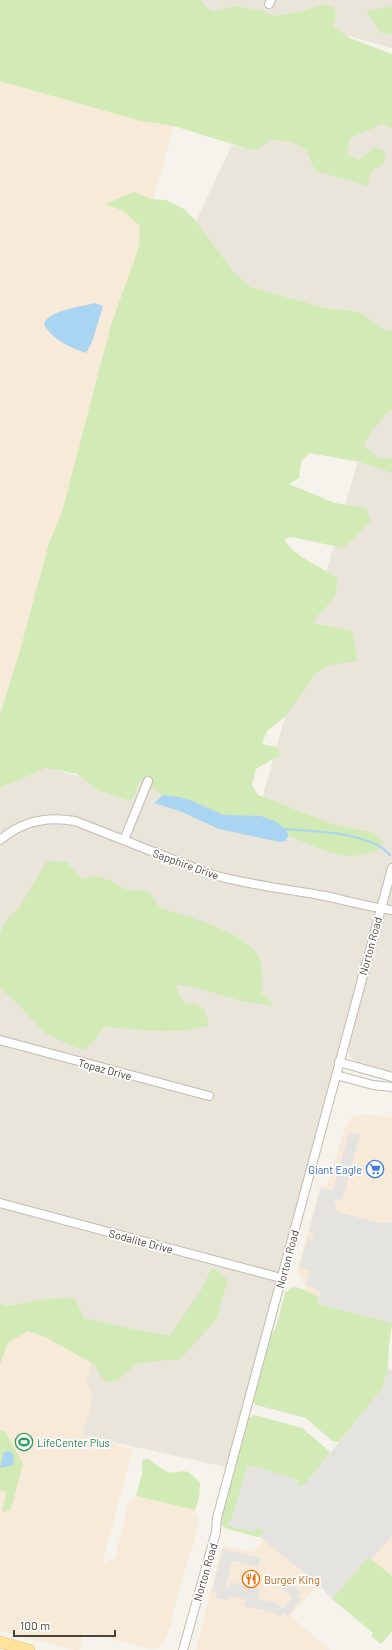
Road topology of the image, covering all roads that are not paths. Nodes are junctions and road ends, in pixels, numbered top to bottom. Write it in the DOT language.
graph roads {
  1 [pos="148,781"];
  2 [pos="0,840"];
  3 [pos="124,840"];
  4 [pos="392,868"];
  5 [pos="381,909"];
  6 [pos="392,910"];
  7 [pos="0,1040"];
  8 [pos="340,1062"];
  9 [pos="336,1075"];
  10 [pos="392,1077"];
  11 [pos="392,1086"];
  12 [pos="209,1096"];
  13 [pos="0,1203"];
  14 [pos="281,1278"];
  15 [pos="0,1642"];
  16 [pos="28,1650"];
  17 [pos="183,1650"];
  1 -- 3 [label="street"];
  2 -- 3 [label="street, Sapphire Drive"];
  3 -- 5 [label="street, Sapphire Drive"];
  4 -- 5 [label="street, Norton Road"];
  5 -- 6 [label="street, Sapphire Drive"];
  5 -- 8 [label="street, Norton Road"];
  7 -- 12 [label="street, Topaz Drive"];
  8 -- 9 [label="street, Norton Road"];
  8 -- 10 [label="street"];
  9 -- 11 [label="street"];
  9 -- 14 [label="street, Norton Road"];
  13 -- 14 [label="street, Sodalite Drive"];
  14 -- 17 [label="street, Norton Road"];
  15 -- 16 [label="main road"];
}
